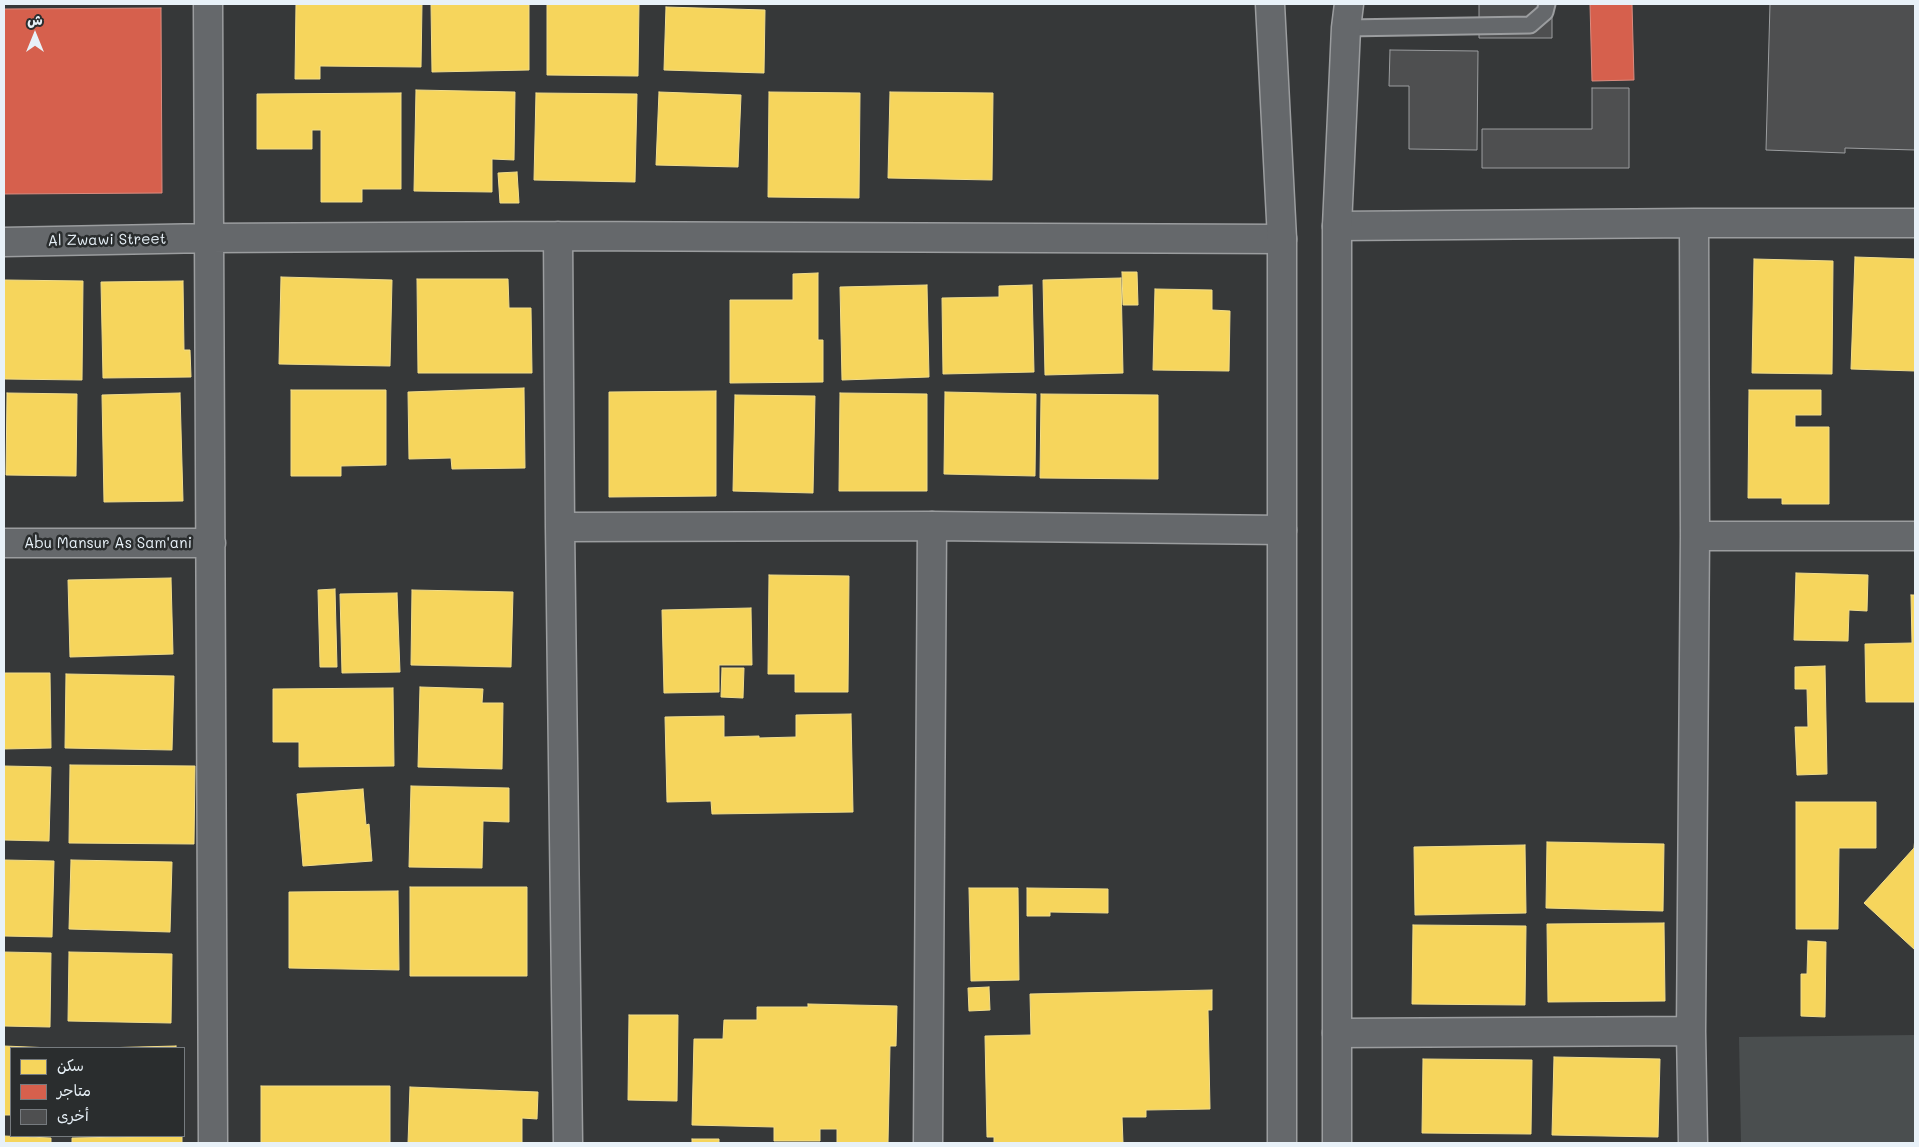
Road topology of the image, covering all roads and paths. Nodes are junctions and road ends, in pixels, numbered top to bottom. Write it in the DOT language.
graph roads {
  1 [pos="208,4"];
  2 [pos="1270,4"];
  3 [pos="1547,4"];
  4 [pos="1347,16"];
  5 [pos="1694,223"];
  6 [pos="1915,223"];
  7 [pos="1336,226"];
  8 [pos="558,236"];
  9 [pos="210,238"];
  10 [pos="1282,239"];
  11 [pos="4,242"];
  12 [pos="932,526"];
  13 [pos="560,527"];
  14 [pos="1282,530"];
  15 [pos="1695,536"];
  16 [pos="1915,536"];
  17 [pos="4,543"];
  18 [pos="211,543"];
  19 [pos="1691,1031"];
  20 [pos="1338,1033"];
  21 [pos="213,1143"];
  22 [pos="568,1143"];
  23 [pos="928,1143"];
  24 [pos="1282,1143"];
  25 [pos="1338,1143"];
  26 [pos="1693,1143"];
  1 -- 9 [label="street"];
  2 -- 10 [label="street"];
  3 -- 4 [label="lane"];
  4 -- 7 [label="street"];
  5 -- 6 [label="street"];
  5 -- 7 [label="street"];
  5 -- 15 [label="street"];
  7 -- 20 [label="street"];
  8 -- 9 [label="street, Al Zwawi Street"];
  8 -- 10 [label="street, Al Zwawi Street"];
  8 -- 13 [label="street"];
  9 -- 11 [label="street, Al Zwawi Street"];
  9 -- 18 [label="street"];
  10 -- 14 [label="street"];
  12 -- 13 [label="street"];
  12 -- 14 [label="street"];
  12 -- 23 [label="street"];
  13 -- 22 [label="street"];
  14 -- 24 [label="street"];
  15 -- 16 [label="street"];
  15 -- 19 [label="street"];
  17 -- 18 [label="street, Abu Mansur As Sam'ani"];
  18 -- 21 [label="street"];
  19 -- 20 [label="street"];
  19 -- 26 [label="street"];
  20 -- 25 [label="street"];
}
